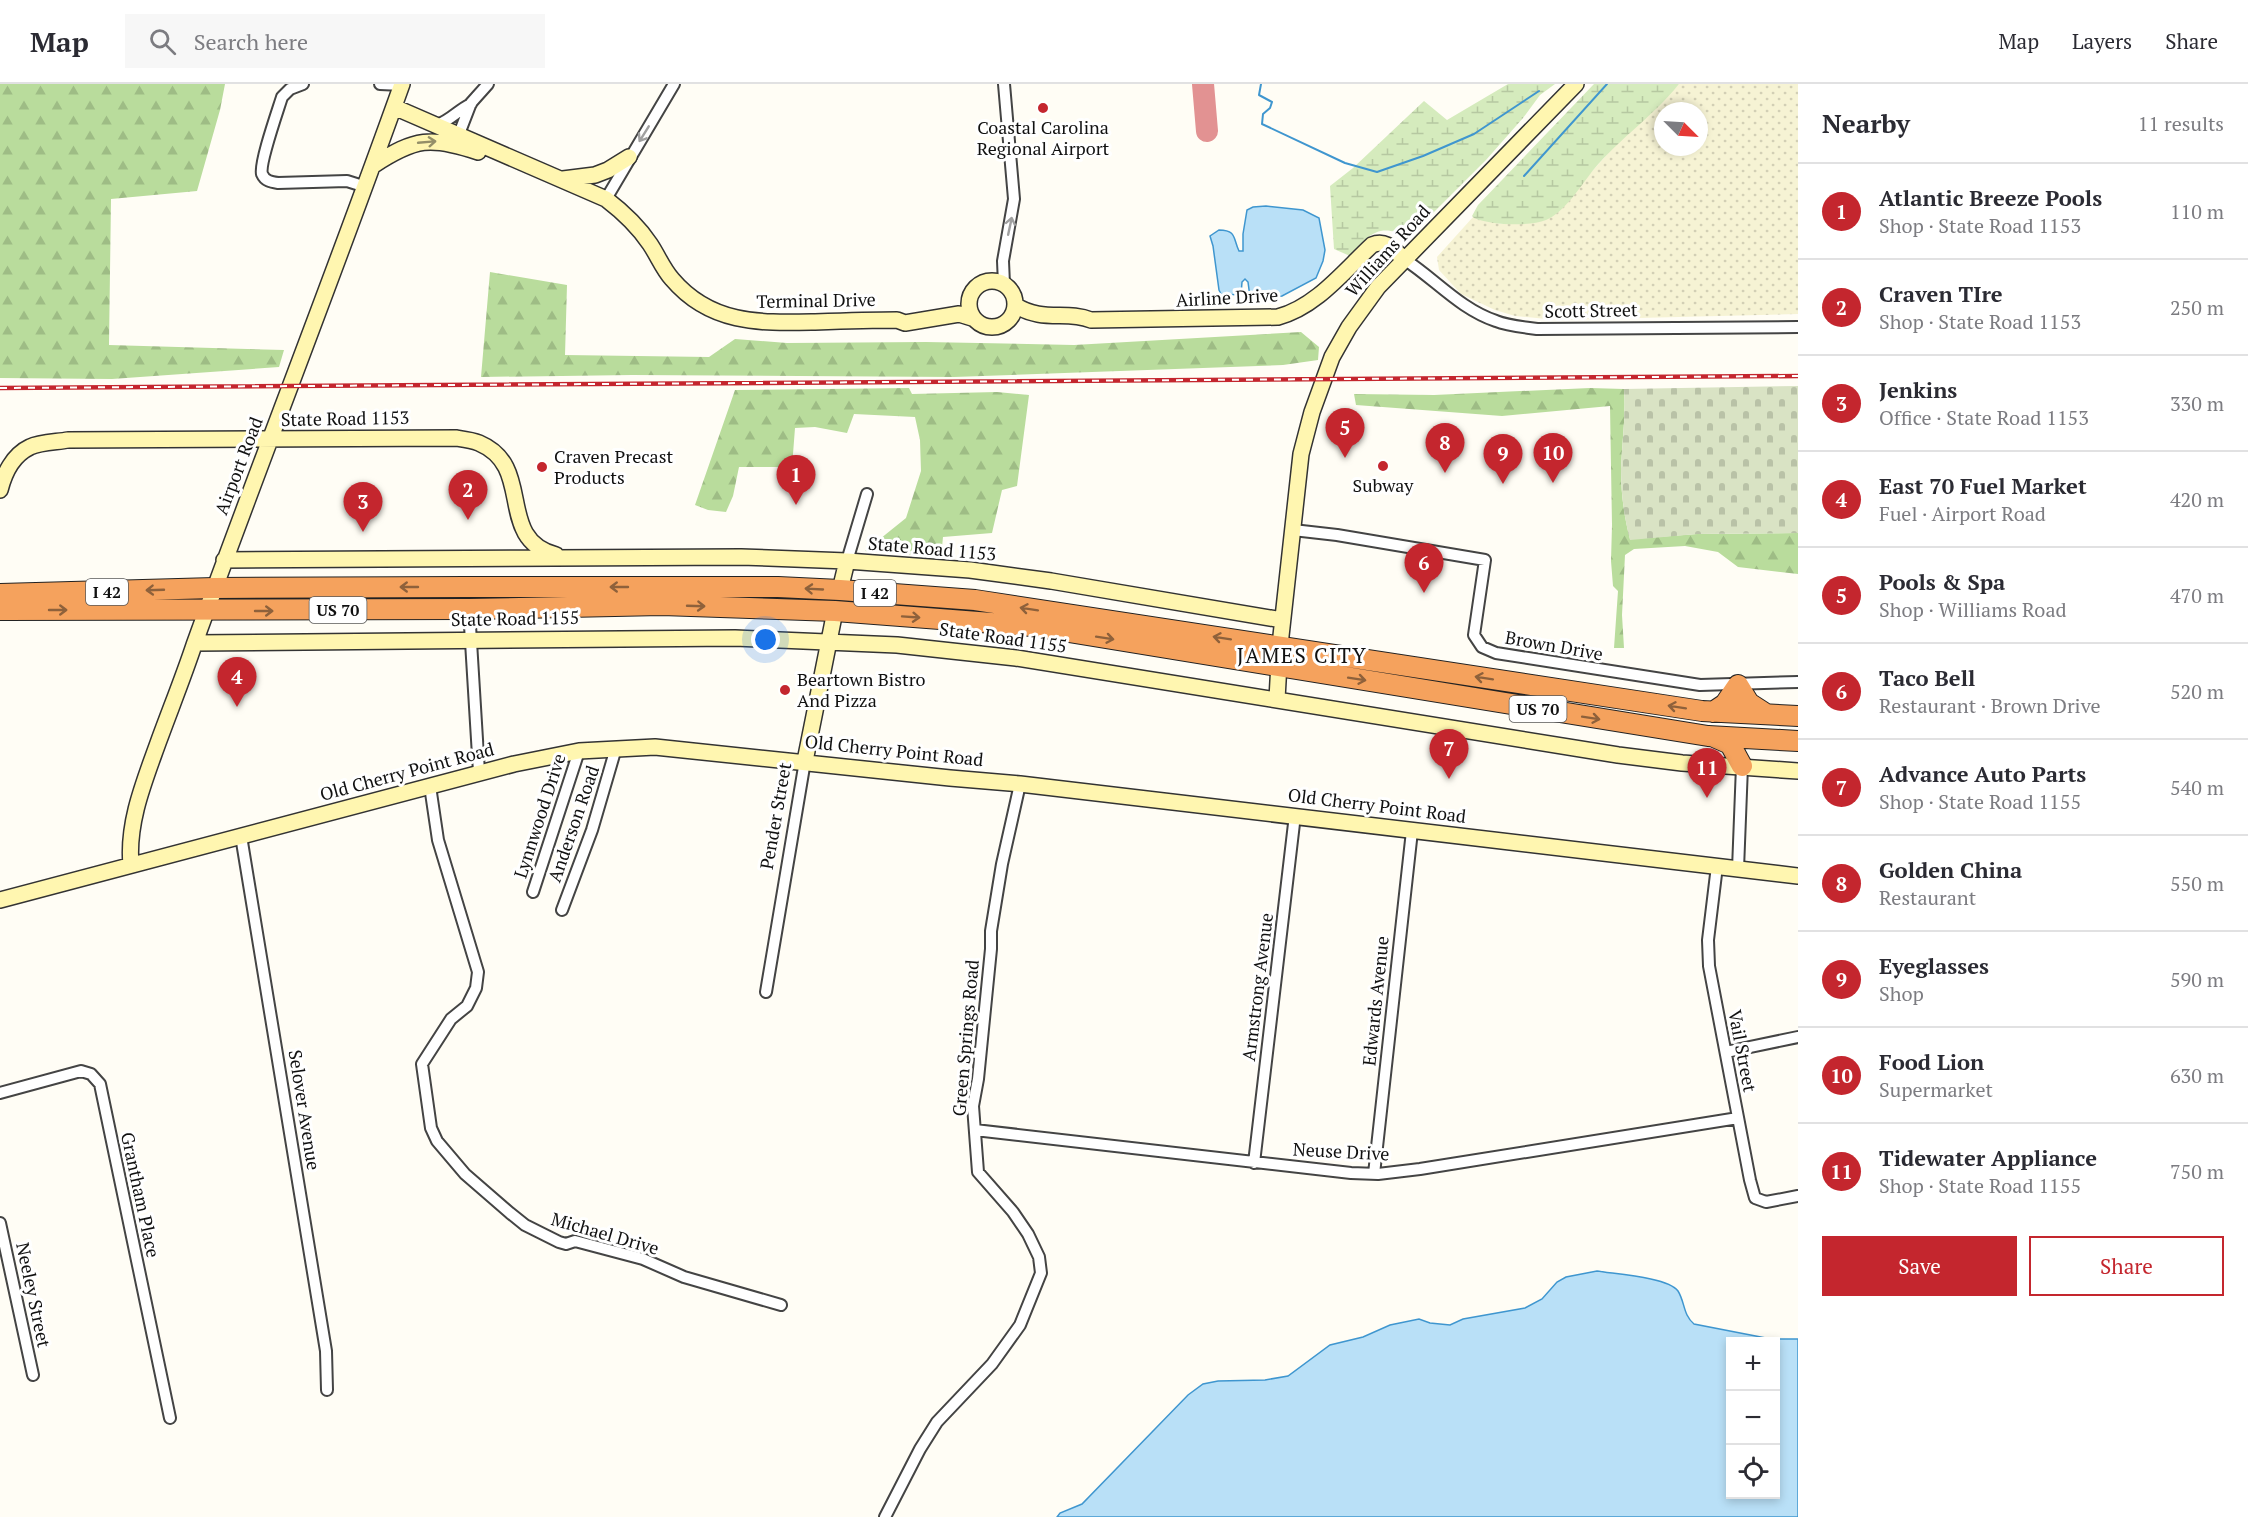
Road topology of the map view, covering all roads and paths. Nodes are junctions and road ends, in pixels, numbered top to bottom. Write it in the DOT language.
graph roads {
  1 [pos="303,84"];
  2 [pos="380,84"];
  3 [pos="402,84"];
  4 [pos="488,84"];
  5 [pos="674,84"];
  6 [pos="1004,84"];
  7 [pos="1575,84"];
  8 [pos="471,103"];
  9 [pos="394,107"];
  10 [pos="437,125"];
  11 [pos="459,134"];
  12 [pos="630,157"];
  13 [pos="521,161"];
  14 [pos="374,165"];
  15 [pos="563,179"];
  16 [pos="366,187"];
  17 [pos="606,199"];
  18 [pos="1404,259"];
  19 [pos="1004,284"];
  20 [pos="969,299"];
  21 [pos="1016,305"];
  22 [pos="972,318"];
  23 [pos="897,320"];
  24 [pos="1091,321"];
  25 [pos="1007,322"];
  26 [pos="1798,327"];
  27 [pos="270,440"];
  28 [pos="0,490"];
  29 [pos="867,494"];
  30 [pos="1293,530"];
  31 [pos="574,558"];
  32 [pos="224,560"];
  33 [pos="847,561"];
  34 [pos="214,588"];
  35 [pos="840,590"];
  36 [pos="0,594"];
  37 [pos="469,609"];
  38 [pos="0,610"];
  39 [pos="206,611"];
  40 [pos="835,611"];
  41 [pos="1282,620"];
  42 [pos="471,640"];
  43 [pos="828,641"];
  44 [pos="195,643"];
  45 [pos="1280,645"];
  46 [pos="1278,666"];
  47 [pos="1798,682"];
  48 [pos="1738,686"];
  49 [pos="1277,699"];
  50 [pos="1713,712"];
  51 [pos="1766,714"];
  52 [pos="1798,716"];
  53 [pos="1708,736"];
  54 [pos="1769,739"];
  55 [pos="1798,741"];
  56 [pos="616,748"];
  57 [pos="579,751"];
  58 [pos="805,761"];
  59 [pos="1742,766"];
  60 [pos="1798,771"];
  61 [pos="479,772"];
  62 [pos="1020,784"];
  63 [pos="430,786"];
  64 [pos="1294,815"];
  65 [pos="1412,831"];
  66 [pos="241,836"];
  67 [pos="131,865"];
  68 [pos="1717,866"];
  69 [pos="1738,869"];
  70 [pos="1798,876"];
  71 [pos="532,892"];
  72 [pos="0,900"];
  73 [pos="562,910"];
  74 [pos="766,993"];
  75 [pos="1798,1037"];
  76 [pos="1726,1052"];
  77 [pos="0,1093"];
  78 [pos="1738,1118"];
  79 [pos="975,1130"];
  80 [pos="1254,1162"];
  81 [pos="1374,1174"];
  82 [pos="1798,1196"];
  83 [pos="0,1223"];
  84 [pos="781,1305"];
  85 [pos="33,1375"];
  86 [pos="327,1390"];
  87 [pos="170,1418"];
  88 [pos="885,1517"];
  1 -- 16 [label="street"];
  2 -- 3 [label="street"];
  3 -- 9 [label="street, Airport Road"];
  4 -- 8 [label="street"];
  5 -- 12 [label="street, one-way"];
  19 -- 6 [label="street, one-way"];
  7 -- 18 [label="street, Williams Road"];
  8 -- 10 [label="street"];
  8 -- 11 [label="street"];
  9 -- 10 [label="street, Terminal Drive"];
  9 -- 14 [label="street, Airport Road"];
  10 -- 11 [label="street, Terminal Drive"];
  11 -- 13 [label="street, Terminal Drive"];
  12 -- 15 [label="street"];
  12 -- 17 [label="street"];
  14 -- 13 [label="street, one-way"];
  13 -- 15 [label="street, Terminal Drive"];
  14 -- 16 [label="street, Airport Road"];
  15 -- 17 [label="street, Terminal Drive"];
  16 -- 27 [label="street, Airport Road"];
  17 -- 23 [label="street, Terminal Drive"];
  18 -- 24 [label="street, Airline Drive"];
  18 -- 26 [label="street, Scott Street"];
  18 -- 30 [label="street, Williams Road"];
  19 -- 20 [label="street, Terminal Drive"];
  19 -- 21 [label="street"];
  20 -- 22 [label="street"];
  20 -- 23 [label="street, Terminal Drive"];
  21 -- 24 [label="street"];
  21 -- 25 [label="street"];
  22 -- 23 [label="street, Terminal Drive"];
  22 -- 25 [label="street, Terminal Drive"];
  24 -- 25 [label="street, Terminal Drive"];
  27 -- 28 [label="street, State Road 1153"];
  27 -- 31 [label="street, State Road 1153"];
  27 -- 32 [label="street, Airport Road"];
  29 -- 33 [label="street"];
  30 -- 41 [label="street, Williams Road"];
  30 -- 48 [label="street, Brown Drive"];
  31 -- 32 [label="street, State Road 1153"];
  31 -- 33 [label="street, State Road 1153"];
  32 -- 34 [label="street, Airport Road"];
  33 -- 35 [label="street"];
  33 -- 41 [label="street, State Road 1153"];
  35 -- 34 [label="highway, I 42, one-way"];
  34 -- 36 [label="highway, I 42, one-way"];
  34 -- 39 [label="street, Airport Road"];
  45 -- 35 [label="highway, I 42, one-way"];
  39 -- 37 [label="highway, US 70, one-way"];
  37 -- 40 [label="highway, US 70, one-way"];
  37 -- 42 [label="street"];
  38 -- 39 [label="highway, US 70, one-way"];
  39 -- 44 [label="street, Airport Road"];
  40 -- 43 [label="street, Pender Street"];
  40 -- 46 [label="highway, US 70, one-way"];
  41 -- 45 [label="street, Williams Road"];
  42 -- 43 [label="street, State Road 1155"];
  42 -- 44 [label="street, State Road 1155"];
  42 -- 61 [label="street"];
  43 -- 49 [label="street, State Road 1155"];
  43 -- 58 [label="street, Pender Street"];
  44 -- 67 [label="street, Airport Road"];
  45 -- 46 [label="street, Williams Road"];
  50 -- 45 [label="highway, I 42, one-way"];
  46 -- 49 [label="street, Williams Road"];
  46 -- 53 [label="highway, US 70, one-way"];
  47 -- 48 [label="street, Brown Drive"];
  48 -- 50 [label="highway"];
  48 -- 51 [label="highway"];
  49 -- 59 [label="street, State Road 1155"];
  50 -- 51 [label="highway, I 42"];
  51 -- 52 [label="highway, I 42"];
  53 -- 54 [label="highway, US 70"];
  53 -- 59 [label="highway"];
  54 -- 55 [label="highway, US 70"];
  54 -- 59 [label="highway"];
  56 -- 57 [label="street, Old Cherry Point Road"];
  56 -- 58 [label="street, Old Cherry Point Road"];
  56 -- 73 [label="street, Anderson Road"];
  57 -- 61 [label="street, Old Cherry Point Road"];
  57 -- 71 [label="street, Lynnwood Drive"];
  58 -- 62 [label="street, Old Cherry Point Road"];
  58 -- 74 [label="street, Pender Street"];
  59 -- 60 [label="street, State Road 1155"];
  59 -- 69 [label="street"];
  61 -- 63 [label="street, Old Cherry Point Road"];
  62 -- 64 [label="street, Old Cherry Point Road"];
  62 -- 79 [label="street, Green Springs Road"];
  63 -- 66 [label="street, Old Cherry Point Road"];
  63 -- 84 [label="street, Michael Drive"];
  64 -- 65 [label="street, Old Cherry Point Road"];
  64 -- 80 [label="street, Armstrong Avenue"];
  65 -- 68 [label="street, Old Cherry Point Road"];
  65 -- 81 [label="street, Edwards Avenue"];
  66 -- 67 [label="street, Old Cherry Point Road"];
  66 -- 86 [label="street, Selover Avenue"];
  67 -- 72 [label="street, Old Cherry Point Road"];
  68 -- 69 [label="street, Old Cherry Point Road"];
  68 -- 76 [label="street, Vail Street"];
  69 -- 70 [label="street, Old Cherry Point Road"];
  75 -- 76 [label="street"];
  76 -- 78 [label="street, Vail Street"];
  77 -- 87 [label="street, Grantham Place"];
  78 -- 81 [label="street, Neuse Drive"];
  78 -- 82 [label="street, Vail Street"];
  79 -- 80 [label="street, Neuse Drive"];
  79 -- 88 [label="street, Green Springs Road"];
  80 -- 81 [label="street, Neuse Drive"];
  83 -- 85 [label="street, Neeley Street"];
}
